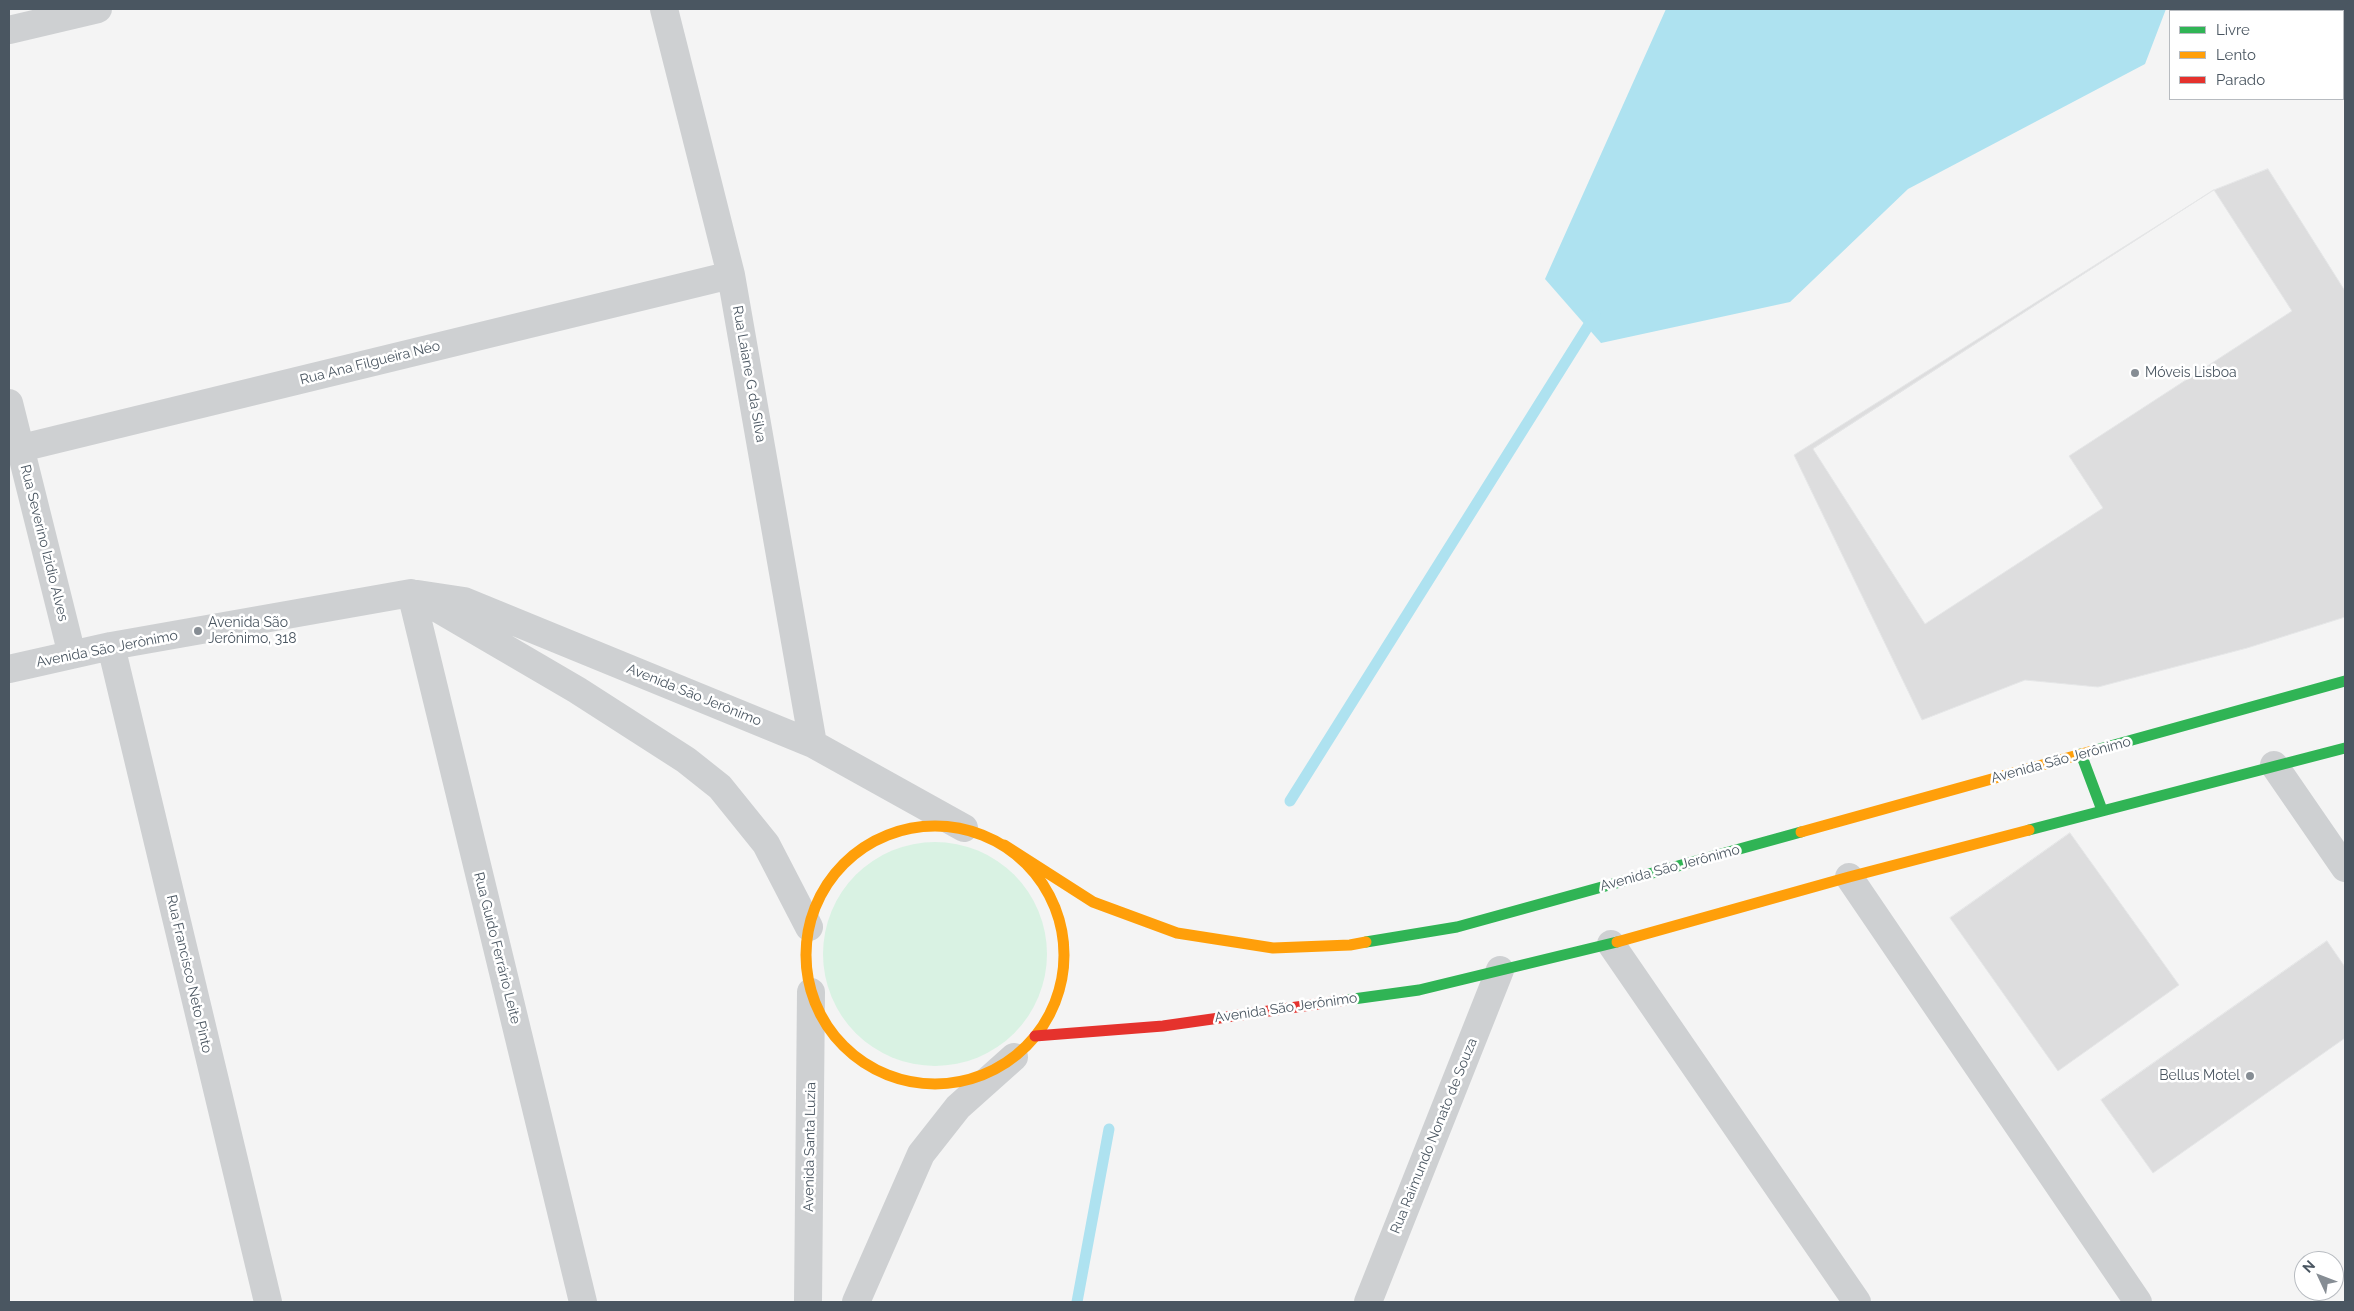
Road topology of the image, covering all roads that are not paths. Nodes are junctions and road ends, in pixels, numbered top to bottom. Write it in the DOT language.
graph roads {
  1 [pos="98,9"];
  2 [pos="664,9"];
  3 [pos="9,30"];
  4 [pos="731,275"];
  5 [pos="9,402"];
  6 [pos="14,449"];
  7 [pos="411,593"];
  8 [pos="111,646"];
  9 [pos="72,655"];
  10 [pos="9,669"];
  11 [pos="2345,681"];
  12 [pos="813,744"];
  13 [pos="2345,748"];
  14 [pos="2081,754"];
  15 [pos="2274,765"];
  16 [pos="2102,810"];
  17 [pos="964,828"];
  18 [pos="1004,844"];
  19 [pos="2345,868"];
  20 [pos="1849,877"];
  21 [pos="809,927"];
  22 [pos="1612,944"];
  23 [pos="1500,970"];
  24 [pos="811,992"];
  25 [pos="1035,1036"];
  26 [pos="1014,1056"];
  27 [pos="268,1302"];
  28 [pos="583,1302"];
  29 [pos="808,1302"];
  30 [pos="856,1302"];
  31 [pos="1368,1302"];
  32 [pos="1857,1302"];
  33 [pos="2138,1302"];
  1 -- 3 [label="street"];
  2 -- 4 [label="street, Rua Laiane G da Silva"];
  4 -- 6 [label="street, Rua Ana Filgueira Néo"];
  4 -- 12 [label="street, Rua Laiane G da Silva"];
  5 -- 6 [label="street, Rua Severino Izidio Alves"];
  6 -- 9 [label="street, Rua Severino Izidio Alves"];
  7 -- 8 [label="street, Avenida São Jerônimo"];
  7 -- 12 [label="street, Avenida São Jerônimo"];
  7 -- 21 [label="street"];
  7 -- 28 [label="street, Rua Guido Ferrário Leite"];
  8 -- 9 [label="street, Avenida São Jerônimo"];
  8 -- 27 [label="street, Rua Francisco Neto Pinto"];
  9 -- 10 [label="street, Avenida São Jerônimo"];
  11 -- 14 [label="main road, Avenida São Jerônimo"];
  12 -- 17 [label="street, Avenida São Jerônimo"];
  13 -- 15 [label="main road, Avenida São Jerônimo"];
  14 -- 16 [label="main road"];
  14 -- 18 [label="main road, Avenida São Jerônimo"];
  15 -- 16 [label="main road, Avenida São Jerônimo"];
  15 -- 19 [label="street"];
  16 -- 20 [label="main road, Avenida São Jerônimo"];
  17 -- 18 [label="main road"];
  17 -- 21 [label="main road"];
  18 -- 25 [label="main road"];
  20 -- 22 [label="main road, Avenida São Jerônimo"];
  20 -- 33 [label="street"];
  21 -- 24 [label="main road"];
  22 -- 23 [label="main road, Avenida São Jerônimo"];
  22 -- 32 [label="street"];
  23 -- 25 [label="main road, Avenida São Jerônimo"];
  23 -- 31 [label="street, Rua Raimundo Nonato de Souza"];
  24 -- 26 [label="main road"];
  24 -- 29 [label="street, Avenida Santa Luzia"];
  25 -- 26 [label="main road"];
  26 -- 30 [label="street"];
}
